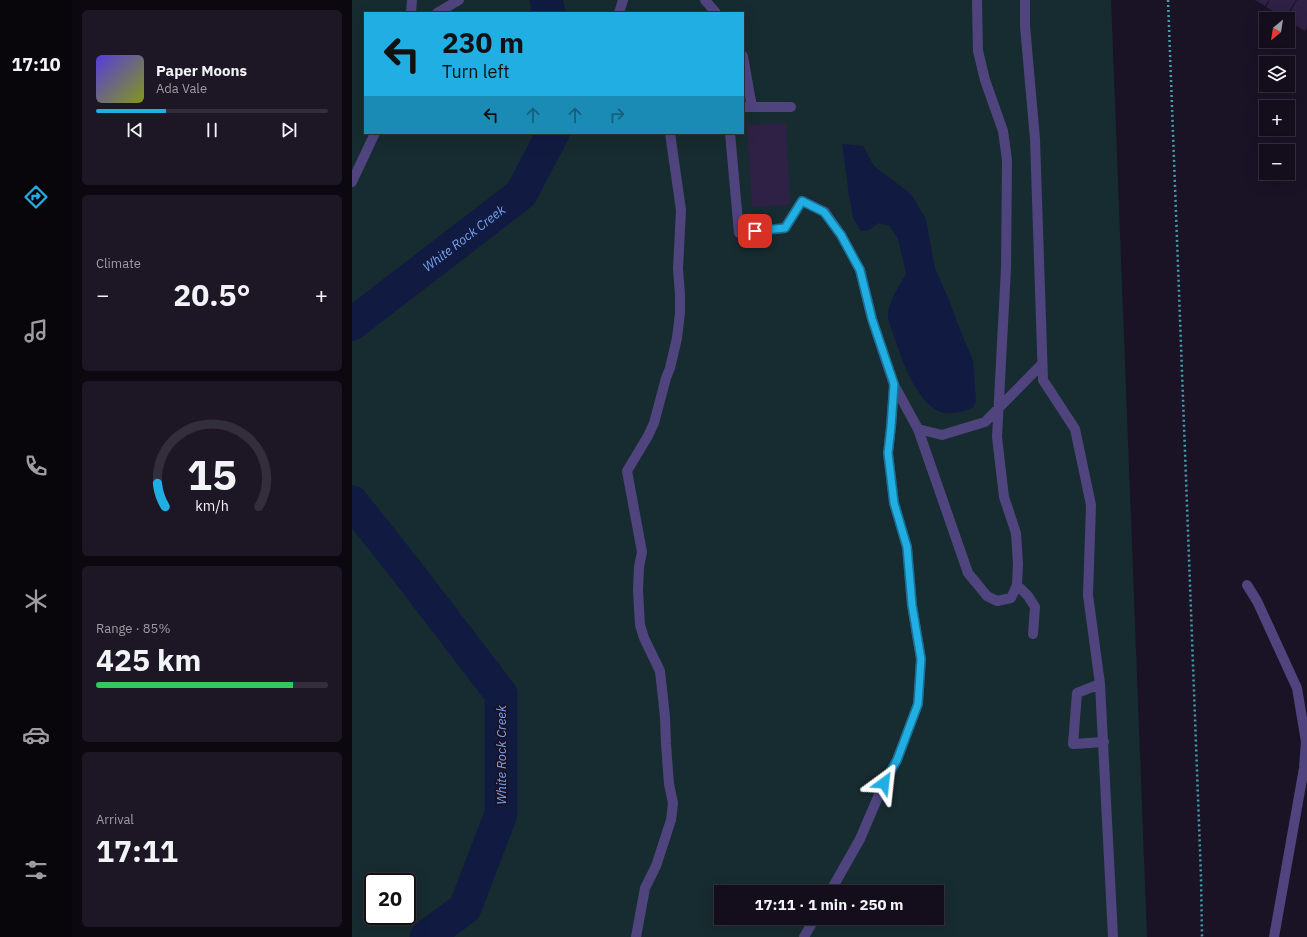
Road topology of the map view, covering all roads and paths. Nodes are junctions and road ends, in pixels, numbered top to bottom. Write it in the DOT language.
graph roads {
  1 [pos="412,0"];
  2 [pos="459,0"];
  3 [pos="623,0"];
  4 [pos="705,0"];
  5 [pos="977,0"];
  6 [pos="1024,0"];
  7 [pos="1168,0"];
  8 [pos="411,12"];
  9 [pos="439,12"];
  10 [pos="619,12"];
  11 [pos="715,12"];
  12 [pos="744,69"];
  13 [pos="747,107"];
  14 [pos="791,107"];
  15 [pos="375,134"];
  16 [pos="670,134"];
  17 [pos="730,134"];
  18 [pos="352,182"];
  19 [pos="1042,364"];
  20 [pos="894,384"];
  21 [pos="998,409"];
  22 [pos="918,429"];
  23 [pos="1017,585"];
  24 [pos="1247,585"];
  25 [pos="1033,634"];
  26 [pos="1100,684"];
  27 [pos="1104,742"];
  28 [pos="834,885"];
  29 [pos="811,925"];
  30 [pos="636,937"];
  31 [pos="804,937"];
  32 [pos="1113,937"];
  33 [pos="1202,937"];
  34 [pos="1274,937"];
  1 -- 8 [label="lane"];
  2 -- 9 [label="lane"];
  3 -- 10 [label="lane"];
  4 -- 11 [label="lane"];
  5 -- 21 [label="lane"];
  6 -- 19 [label="lane"];
  7 -- 33 [label="path"];
  12 -- 13 [label="lane"];
  13 -- 14 [label="lane"];
  15 -- 18 [label="lane"];
  16 -- 30 [label="lane"];
  17 -- 20 [label="lane"];
  19 -- 21 [label="lane"];
  19 -- 26 [label="lane"];
  20 -- 22 [label="lane"];
  20 -- 28 [label="lane"];
  21 -- 22 [label="lane"];
  21 -- 23 [label="lane"];
  22 -- 23 [label="lane"];
  23 -- 25 [label="lane"];
  24 -- 34 [label="lane"];
  26 -- 27 [label="lane"];
  26 -- 27 [label="lane"];
  27 -- 32 [label="lane"];
  29 -- 31 [label="lane"];
}
